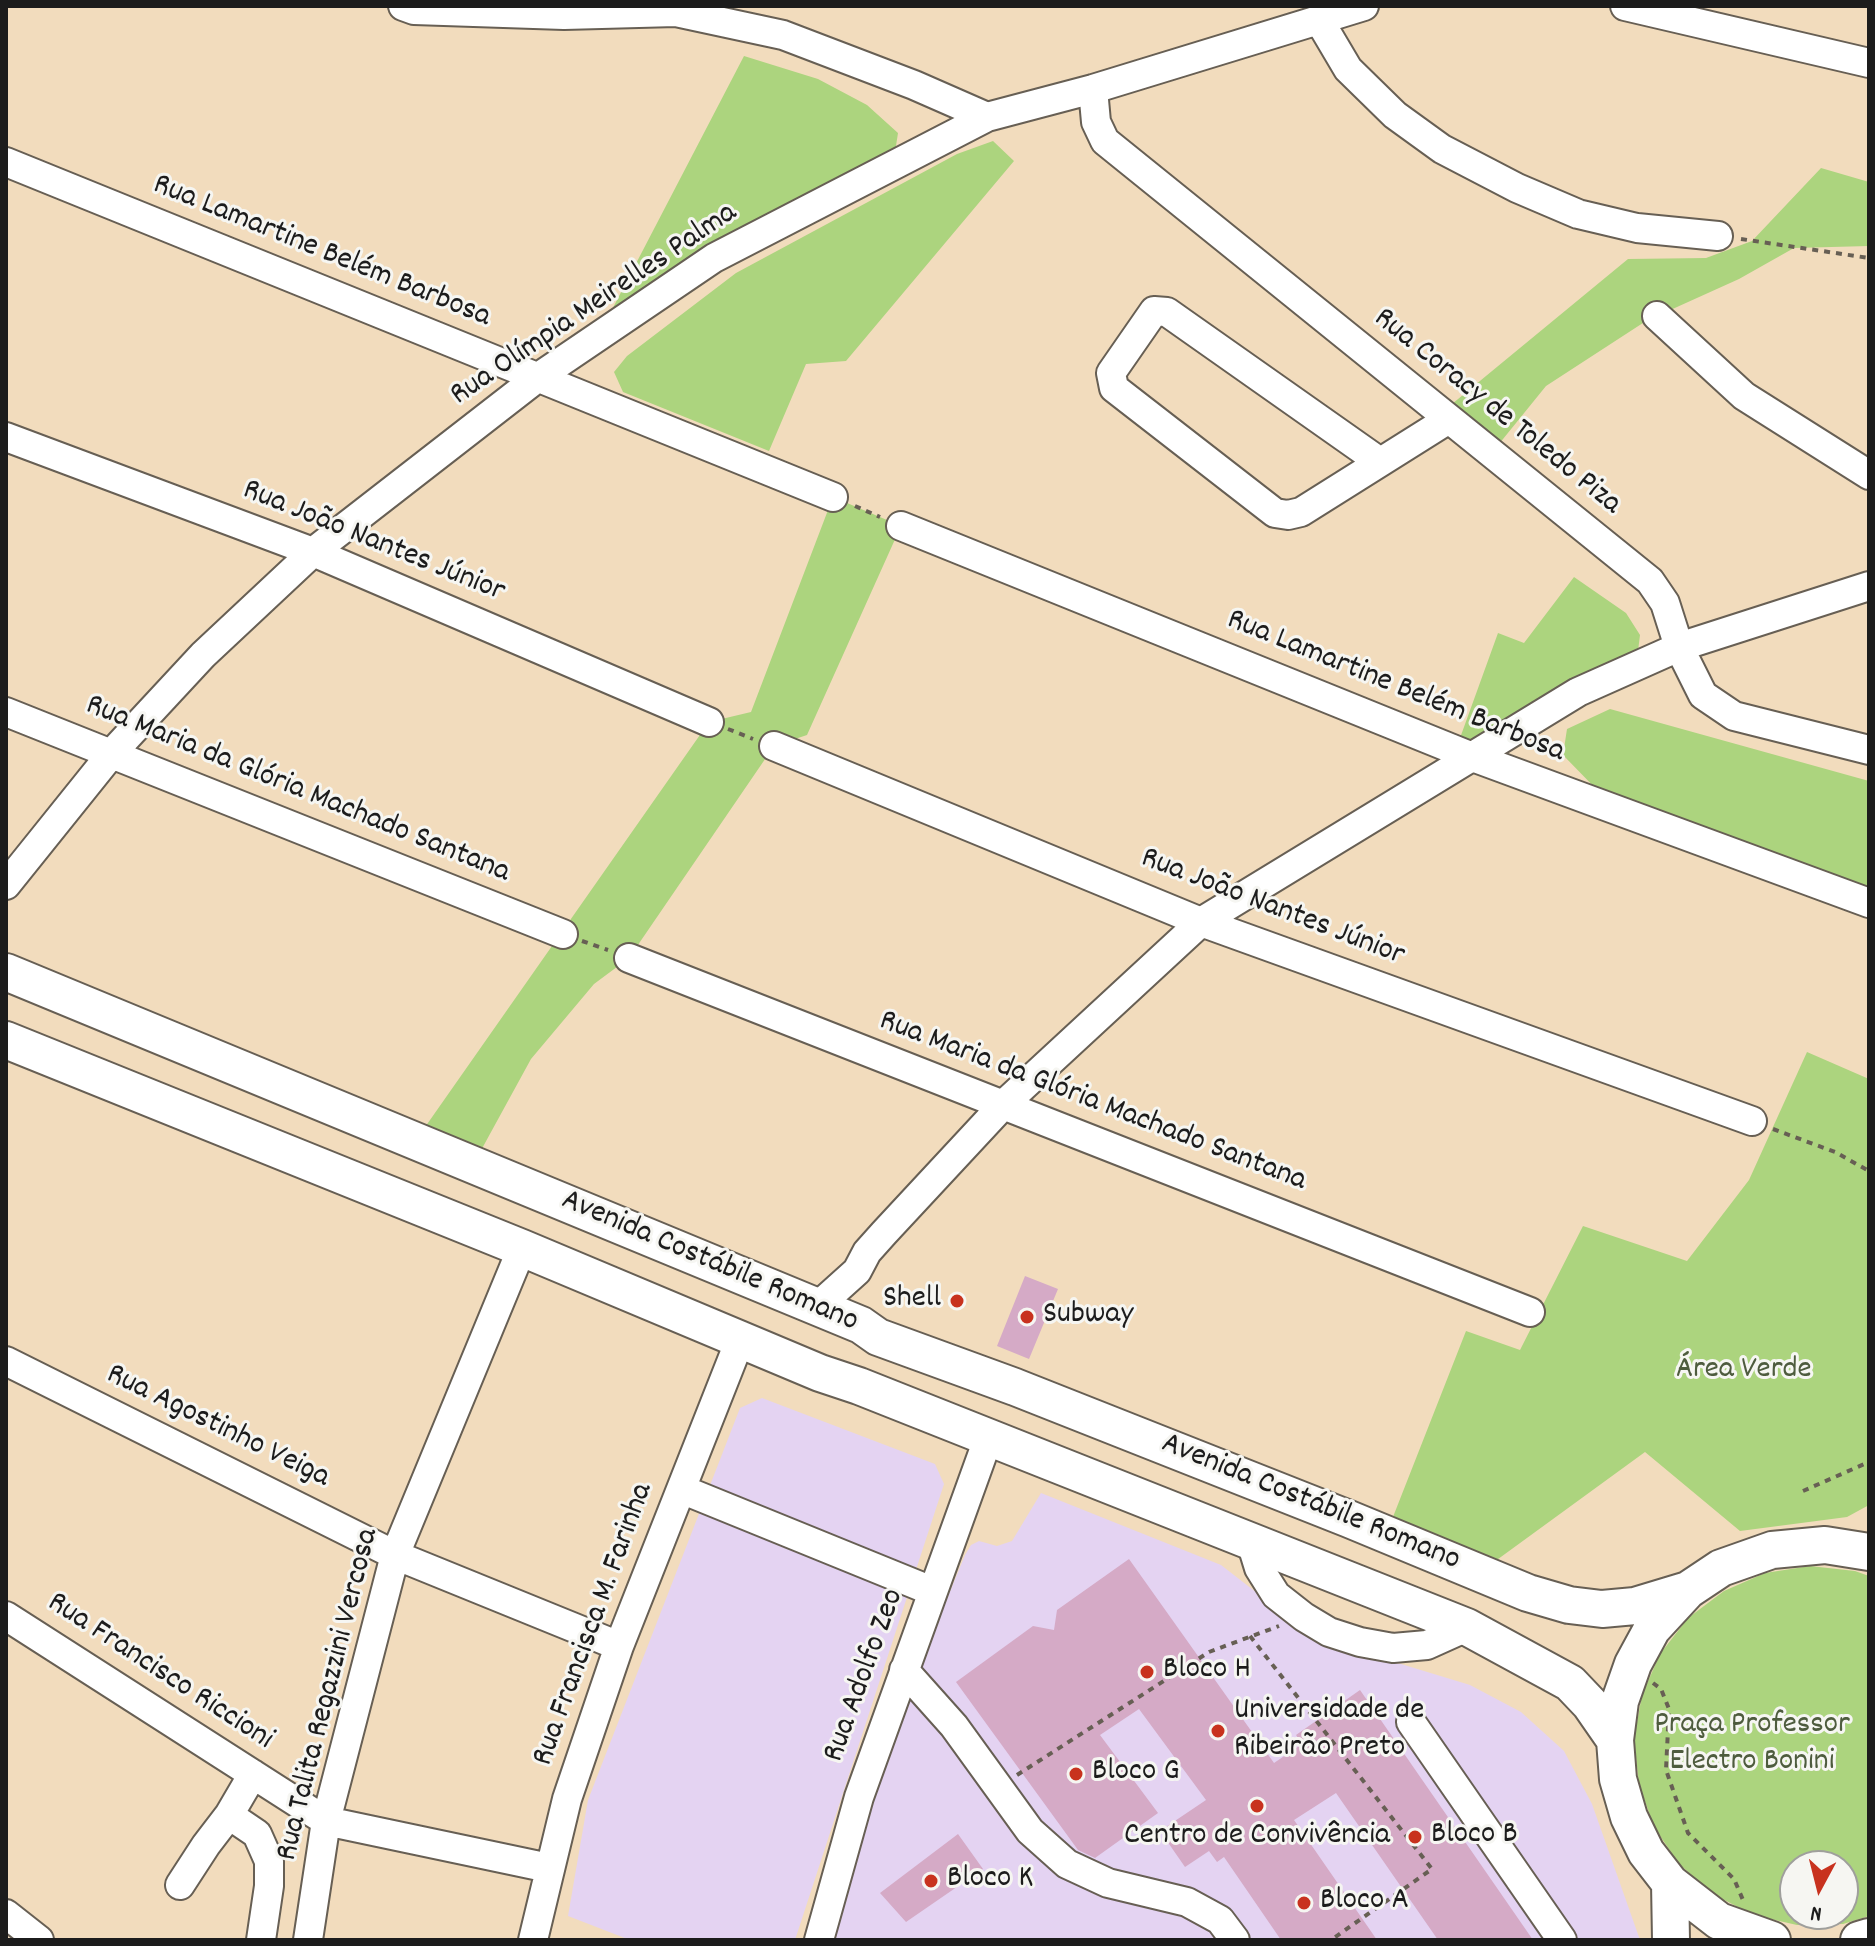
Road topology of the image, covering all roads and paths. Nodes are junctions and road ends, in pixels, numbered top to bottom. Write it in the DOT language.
graph roads {
  1 [pos="403,6"];
  2 [pos="1364,6"];
  3 [pos="1625,6"];
  4 [pos="1319,20"];
  5 [pos="1869,63"];
  6 [pos="1093,89"];
  7 [pos="987,117"];
  8 [pos="6,162"];
  9 [pos="1718,236"];
  10 [pos="1869,258"];
  11 [pos="1657,316"];
  12 [pos="537,378"];
  13 [pos="1449,419"];
  14 [pos="6,437"];
  15 [pos="1380,462"];
  16 [pos="1869,475"];
  17 [pos="833,497"];
  18 [pos="901,526"];
  19 [pos="313,552"];
  20 [pos="1869,586"];
  21 [pos="1679,647"];
  22 [pos="6,712"];
  23 [pos="709,722"];
  24 [pos="774,746"];
  25 [pos="1869,750"];
  26 [pos="112,753"];
  27 [pos="1470,756"];
  28 [pos="6,885"];
  29 [pos="1869,903"];
  30 [pos="1201,922"];
  31 [pos="563,934"];
  32 [pos="629,958"];
  33 [pos="6,972"];
  34 [pos="6,1040"];
  35 [pos="1003,1105"];
  36 [pos="1752,1121"];
  37 [pos="1869,1171"];
  38 [pos="494,1173"];
  39 [pos="472,1228"];
  40 [pos="522,1248"];
  41 [pos="857,1271"];
  42 [pos="817,1307"];
  43 [pos="1530,1312"];
  44 [pos="870,1331"];
  45 [pos="740,1340"];
  46 [pos="6,1361"];
  47 [pos="859,1386"];
  48 [pos="988,1439"];
  49 [pos="1869,1462"];
  50 [pos="681,1489"];
  51 [pos="1803,1491"];
  52 [pos="1869,1529"];
  53 [pos="1251,1542"];
  54 [pos="1825,1545"];
  55 [pos="1869,1552"];
  56 [pos="395,1555"];
  57 [pos="1688,1590"];
  58 [pos="932,1591"];
  59 [pos="6,1616"];
  60 [pos="1304,1617"];
  61 [pos="1467,1627"];
  62 [pos="1250,1636"];
  63 [pos="619,1646"];
  64 [pos="904,1670"];
  65 [pos="1645,1677"];
  66 [pos="1411,1722"];
  67 [pos="1615,1740"];
  68 [pos="253,1774"];
  69 [pos="998,1787"];
  70 [pos="229,1815"];
  71 [pos="326,1821"];
  72 [pos="549,1868"];
  73 [pos="1670,1883"];
  74 [pos="180,1885"];
  75 [pos="6,1914"];
  76 [pos="1759,1935"];
  77 [pos="1869,1937"];
  78 [pos="39,1940"];
  79 [pos="261,1940"];
  80 [pos="308,1940"];
  81 [pos="533,1940"];
  82 [pos="819,1940"];
  83 [pos="1235,1940"];
  84 [pos="1331,1940"];
  85 [pos="1562,1940"];
  86 [pos="1671,1940"];
  87 [pos="1859,1940"];
  1 -- 7 [label="street"];
  2 -- 4 [label="street, Rua Olímpia Meirelles Palma"];
  3 -- 5 [label="street"];
  4 -- 6 [label="street, Rua Olímpia Meirelles Palma"];
  4 -- 9 [label="street"];
  6 -- 7 [label="street, Rua Olímpia Meirelles Palma"];
  6 -- 13 [label="street, Rua Coracy de Toledo Piza"];
  7 -- 12 [label="street, Rua Olímpia Meirelles Palma"];
  8 -- 12 [label="street, Rua Lamartine Belém Barbosa"];
  9 -- 10 [label="path"];
  11 -- 16 [label="street"];
  12 -- 17 [label="street, Rua Lamartine Belém Barbosa"];
  12 -- 19 [label="street, Rua Olímpia Meirelles Palma"];
  13 -- 15 [label="street"];
  13 -- 21 [label="street, Rua Coracy de Toledo Piza"];
  14 -- 19 [label="street, Rua João Nantes Júnior"];
  15 -- 15 [label="street"];
  17 -- 18 [label="path"];
  18 -- 27 [label="street, Rua Lamartine Belém Barbosa"];
  19 -- 23 [label="street, Rua João Nantes Júnior"];
  19 -- 26 [label="street, Rua Olímpia Meirelles Palma"];
  20 -- 21 [label="street"];
  21 -- 25 [label="street, Rua Coracy de Toledo Piza"];
  21 -- 27 [label="street"];
  22 -- 26 [label="street, Rua Maria da Glória Machado Santana"];
  23 -- 24 [label="path"];
  24 -- 30 [label="street, Rua João Nantes Júnior"];
  26 -- 28 [label="street, Rua Olímpia Meirelles Palma"];
  26 -- 31 [label="street, Rua Maria da Glória Machado Santana"];
  27 -- 29 [label="street, Rua Lamartine Belém Barbosa"];
  27 -- 30 [label="street"];
  30 -- 35 [label="street"];
  30 -- 36 [label="street, Rua João Nantes Júnior"];
  31 -- 32 [label="path"];
  32 -- 35 [label="street, Rua Maria da Glória Machado Santana"];
  33 -- 38 [label="main road, Avenida Costábile Romano"];
  34 -- 39 [label="main road, Avenida Costábile Romano"];
  35 -- 41 [label="street"];
  35 -- 43 [label="street, Rua Maria da Glória Machado Santana"];
  36 -- 37 [label="path"];
  38 -- 39 [label="main road"];
  38 -- 42 [label="main road, Avenida Costábile Romano"];
  39 -- 40 [label="main road, Avenida Costábile Romano"];
  40 -- 45 [label="main road, Avenida Costábile Romano"];
  40 -- 56 [label="street, Rua Talita Regazzini Vercosa"];
  41 -- 42 [label="street"];
  41 -- 44 [label="street"];
  42 -- 44 [label="main road, Avenida Costábile Romano"];
  44 -- 47 [label="main road"];
  44 -- 57 [label="main road, Avenida Costábile Romano"];
  45 -- 47 [label="main road, Avenida Costábile Romano"];
  45 -- 50 [label="street, Rua Francisca M. Farinha"];
  46 -- 56 [label="street, Rua Agostinho Veiga"];
  47 -- 48 [label="main road, Avenida Costábile Romano"];
  48 -- 53 [label="main road, Avenida Costábile Romano"];
  48 -- 58 [label="street, Rua Adolfo Zeo"];
  49 -- 51 [label="path"];
  50 -- 58 [label="street"];
  50 -- 63 [label="street, Rua Francisca M. Farinha"];
  52 -- 54 [label="main road"];
  53 -- 60 [label="street"];
  53 -- 61 [label="main road, Avenida Costábile Romano"];
  54 -- 55 [label="main road"];
  54 -- 57 [label="main road"];
  56 -- 63 [label="street, Rua Agostinho Veiga"];
  56 -- 71 [label="street, Rua Talita Regazzini Vercosa"];
  57 -- 67 [label="main road"];
  58 -- 64 [label="street, Rua Adolfo Zeo"];
  59 -- 68 [label="street, Rua Francisco Riccioni"];
  60 -- 61 [label="street"];
  60 -- 62 [label="path"];
  61 -- 67 [label="main road, Avenida Costábile Romano"];
  62 -- 69 [label="path"];
  62 -- 84 [label="path"];
  63 -- 72 [label="street, Rua Francisca M. Farinha"];
  64 -- 69 [label="street"];
  64 -- 82 [label="street, Rua Adolfo Zeo"];
  65 -- 76 [label="path"];
  66 -- 85 [label="street"];
  67 -- 73 [label="main road"];
  68 -- 70 [label="street"];
  68 -- 71 [label="street, Rua Francisco Riccioni"];
  69 -- 83 [label="street"];
  70 -- 74 [label="street"];
  70 -- 79 [label="street"];
  71 -- 72 [label="street, Rua Francisco Riccioni"];
  71 -- 80 [label="street, Rua Talita Regazzini Vercosa"];
  72 -- 81 [label="street, Rua Francisca M. Farinha"];
  73 -- 76 [label="main road"];
  73 -- 86 [label="main road"];
  75 -- 78 [label="street"];
  77 -- 87 [label="main road"];
}
